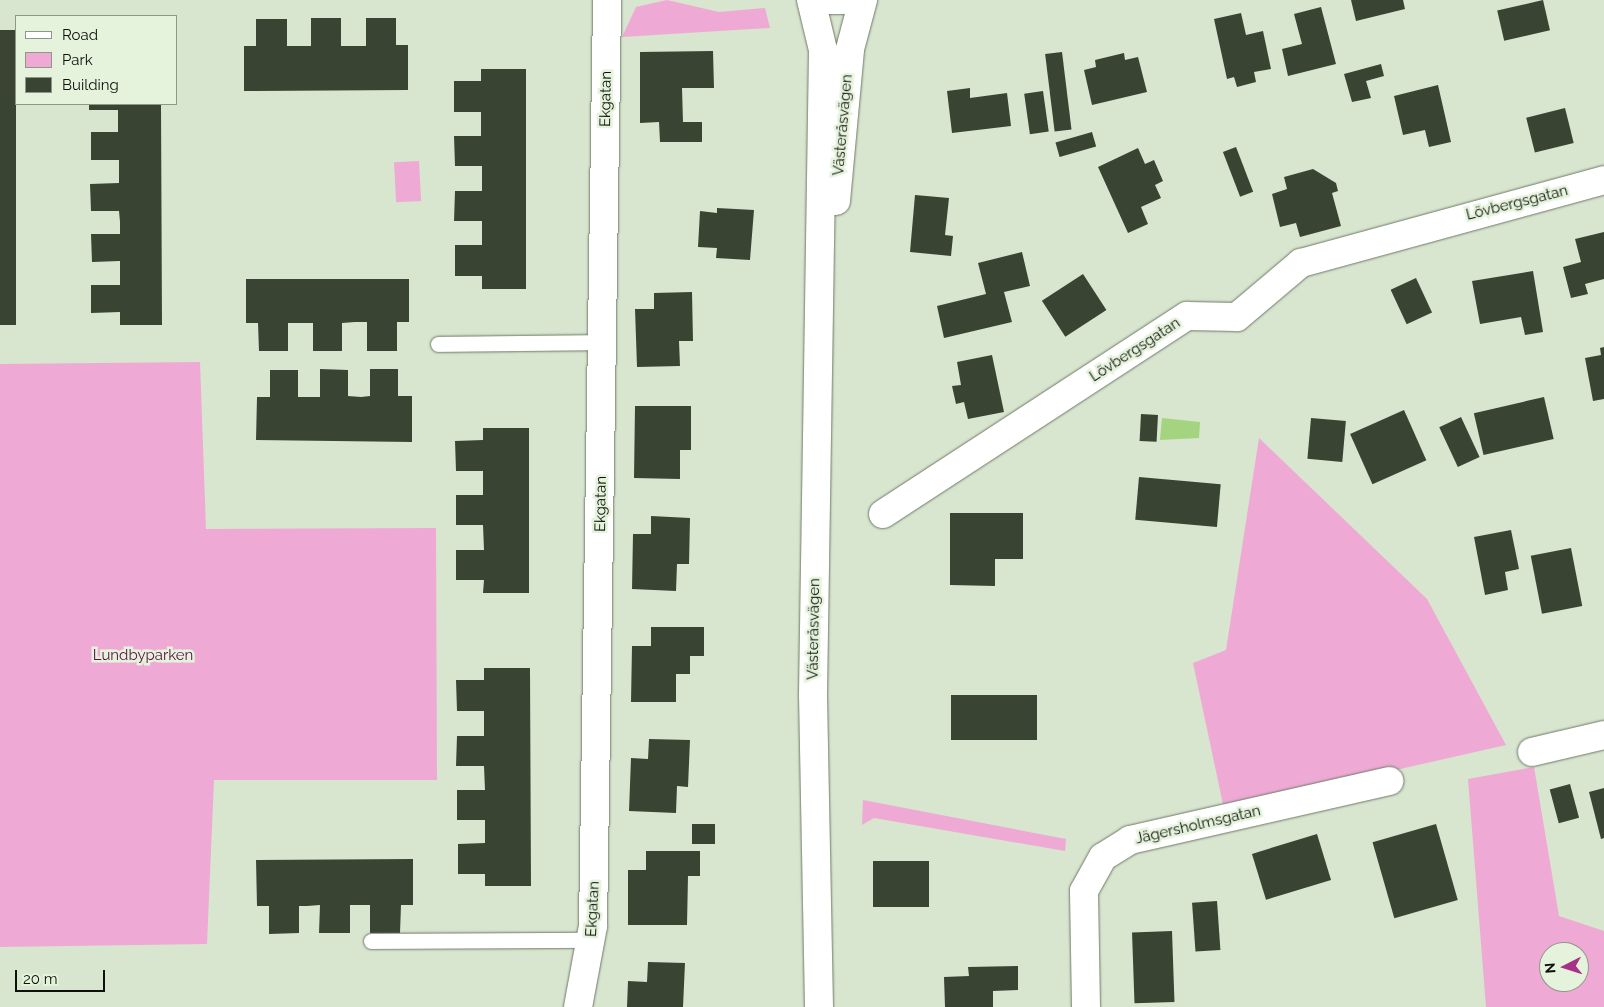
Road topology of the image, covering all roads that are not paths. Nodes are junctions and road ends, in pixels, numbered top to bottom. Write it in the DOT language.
graph roads {
  1 [pos="607,0"];
  2 [pos="811,0"];
  3 [pos="822,0"];
  4 [pos="852,0"];
  5 [pos="863,0"];
  6 [pos="1604,180"];
  7 [pos="823,251"];
  8 [pos="603,342"];
  9 [pos="438,344"];
  10 [pos="883,514"];
  11 [pos="1604,735"];
  12 [pos="1532,752"];
  13 [pos="1389,781"];
  14 [pos="592,940"];
  15 [pos="371,941"];
  16 [pos="578,1007"];
  17 [pos="819,1007"];
  18 [pos="1086,1007"];
  1 -- 8 [label="street, Ekgatan"];
  2 -- 7 [label="street, Västeråsvägen"];
  3 -- 4 [label="street"];
  5 -- 7 [label="street, Västeråsvägen"];
  6 -- 10 [label="street, Lövbergsgatan"];
  7 -- 17 [label="street, Västeråsvägen"];
  8 -- 9 [label="lane"];
  8 -- 14 [label="street, Ekgatan"];
  11 -- 12 [label="street"];
  13 -- 18 [label="street, Jägersholmsgatan"];
  14 -- 15 [label="lane"];
  14 -- 16 [label="street, Ekgatan"];
}
